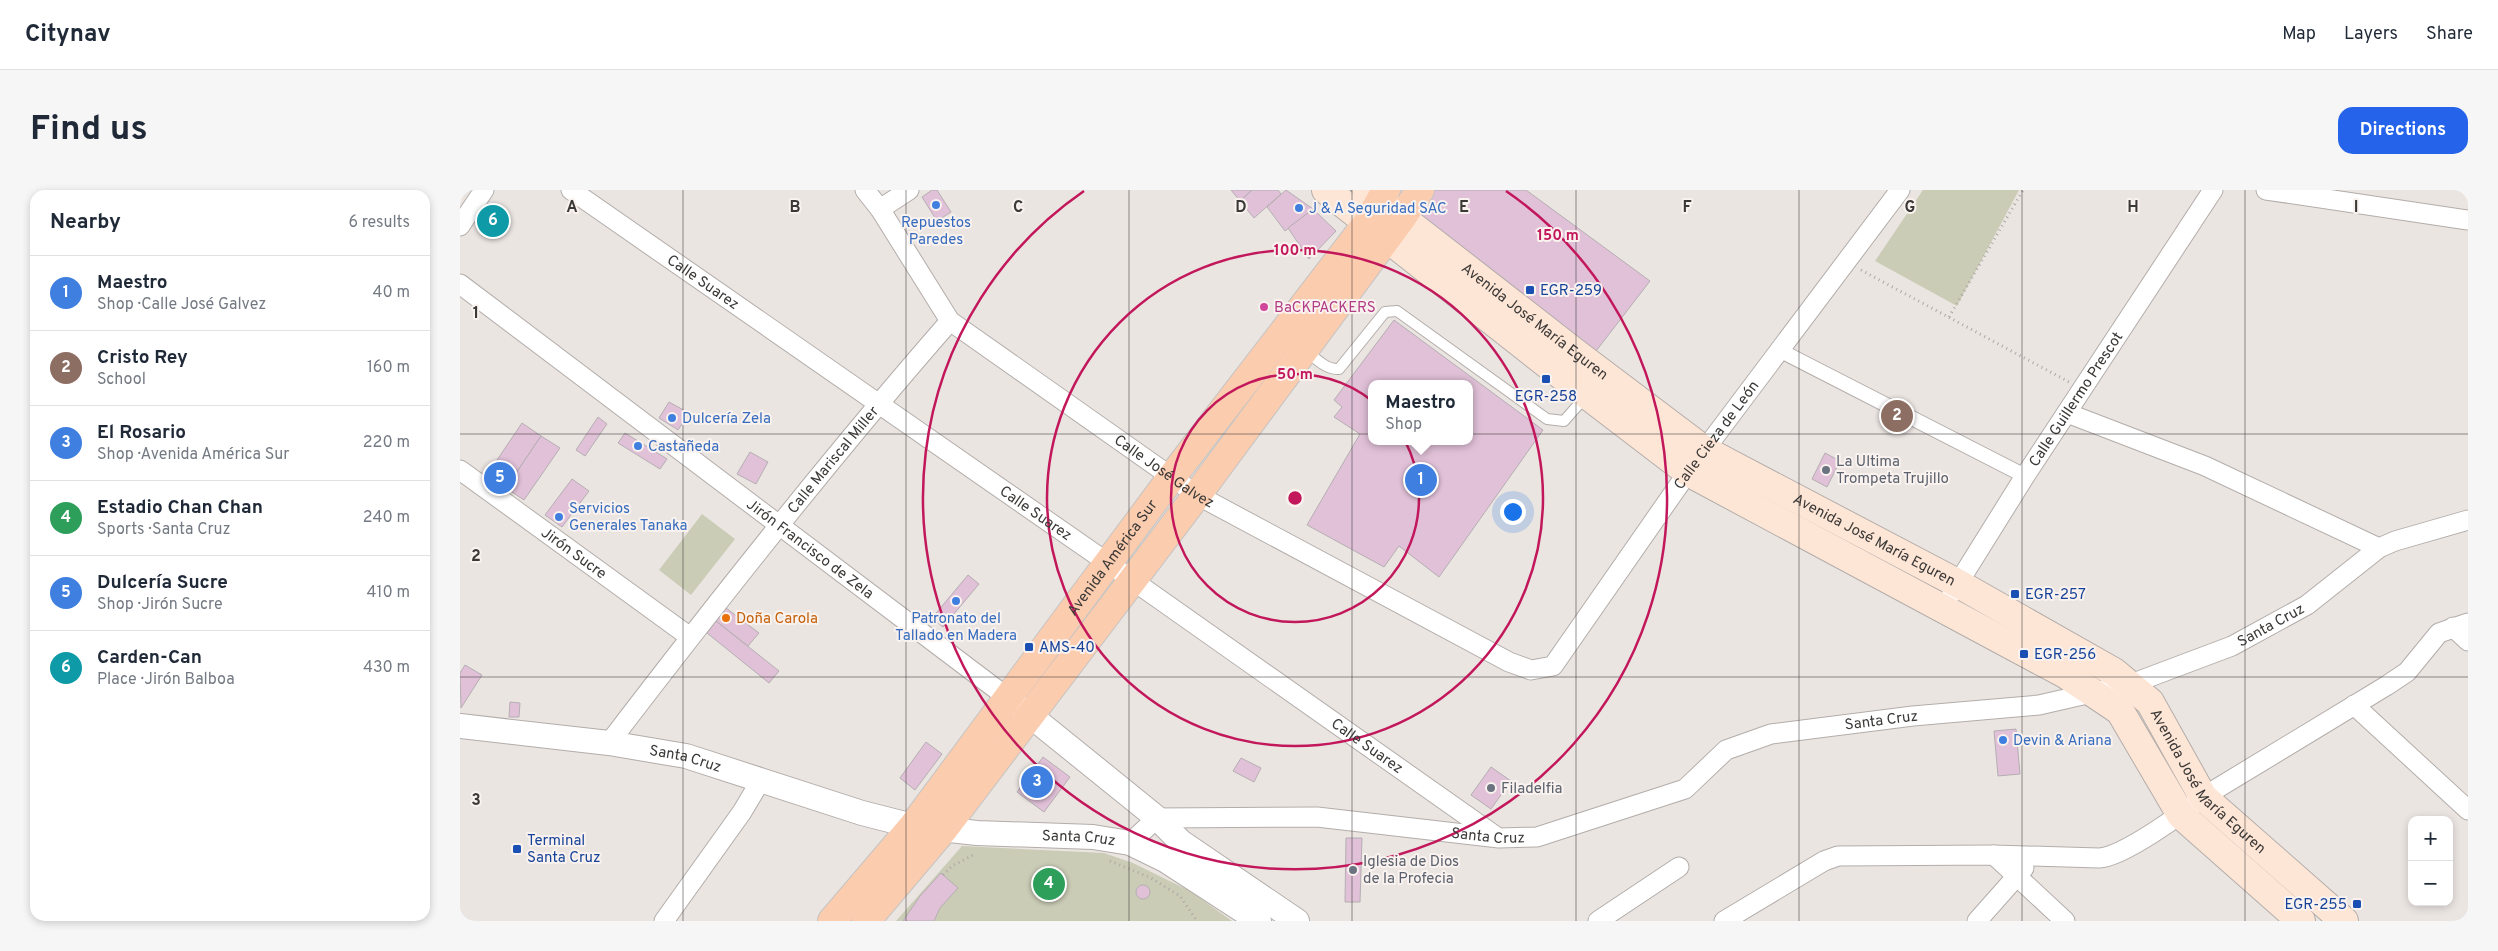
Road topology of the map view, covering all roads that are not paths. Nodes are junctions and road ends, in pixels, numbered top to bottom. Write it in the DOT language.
graph roads {
  1 [pos="484,190"];
  2 [pos="571,190"];
  3 [pos="865,190"];
  4 [pos="910,190"];
  5 [pos="1326,190"];
  6 [pos="1420,190"];
  7 [pos="1900,190"];
  8 [pos="2213,190"];
  9 [pos="2276,191"];
  10 [pos="880,209"];
  11 [pos="1381,210"];
  12 [pos="2468,220"];
  13 [pos="460,226"];
  14 [pos="460,284"];
  15 [pos="950,321"];
  16 [pos="1305,335"];
  17 [pos="1779,350"];
  18 [pos="1569,365"];
  19 [pos="1587,395"];
  20 [pos="878,404"];
  21 [pos="2067,412"];
  22 [pos="1704,450"];
  23 [pos="460,470"];
  24 [pos="1688,472"];
  25 [pos="2026,476"];
  26 [pos="1172,478"];
  27 [pos="1197,495"];
  28 [pos="2468,520"];
  29 [pos="780,525"];
  30 [pos="2379,548"];
  31 [pos="1108,563"];
  32 [pos="1132,581"];
  33 [pos="1957,583"];
  34 [pos="1943,610"];
  35 [pos="2461,625"];
  36 [pos="690,637"];
  37 [pos="2468,641"];
  38 [pos="1530,670"];
  39 [pos="2131,684"];
  40 [pos="2093,694"];
  41 [pos="1008,698"];
  42 [pos="2354,705"];
  43 [pos="1030,716"];
  44 [pos="460,726"];
  45 [pos="610,743"];
  46 [pos="761,780"];
  47 [pos="2204,797"];
  48 [pos="2468,810"];
  49 [pos="2180,815"];
  50 [pos="1157,818"];
  51 [pos="913,826"];
  52 [pos="943,830"];
  53 [pos="1498,838"];
  54 [pos="1130,843"];
  55 [pos="1994,856"];
  56 [pos="2036,856"];
  57 [pos="1679,867"];
  58 [pos="2017,876"];
  59 [pos="2315,895"];
  60 [pos="2296,919"];
  61 [pos="664,921"];
  62 [pos="832,921"];
  63 [pos="866,921"];
  64 [pos="1259,921"];
  65 [pos="1297,921"];
  66 [pos="1598,921"];
  67 [pos="1724,921"];
  68 [pos="1977,921"];
  69 [pos="2065,921"];
  70 [pos="2344,921"];
  1 -- 13 [label="street"];
  2 -- 20 [label="street, Calle Suarez"];
  3 -- 10 [label="street, Calle José Galvez"];
  4 -- 10 [label="street"];
  5 -- 11 [label="main road, Avenida José María Eguren"];
  6 -- 11 [label="main road, Avenida América Sur"];
  7 -- 17 [label="street, Calle Cieza de León"];
  8 -- 21 [label="street, Calle Guillermo Prescot"];
  9 -- 12 [label="street"];
  10 -- 15 [label="street, Calle José Galvez"];
  11 -- 16 [label="main road, Avenida América Sur"];
  11 -- 18 [label="main road, Avenida José María Eguren"];
  14 -- 29 [label="street, Jirón Francisco de Zela"];
  15 -- 20 [label="street, Calle Mariscal Miller"];
  15 -- 26 [label="street, Calle José Galvez"];
  16 -- 19 [label="lane"];
  16 -- 26 [label="main road, Avenida América Sur"];
  16 -- 27 [label="main road, Avenida América Sur"];
  17 -- 22 [label="street, Calle Cieza de León"];
  17 -- 25 [label="street"];
  18 -- 19 [label="main road, Avenida José María Eguren"];
  18 -- 22 [label="main road, Avenida José María Eguren"];
  19 -- 24 [label="main road, Avenida José María Eguren"];
  20 -- 29 [label="street, Calle Mariscal Miller"];
  20 -- 31 [label="street, Calle Suarez"];
  21 -- 25 [label="street, Calle Guillermo Prescot"];
  21 -- 30 [label="street"];
  22 -- 24 [label="street, Calle Cieza de León"];
  22 -- 33 [label="main road, Avenida José María Eguren"];
  23 -- 36 [label="street, Jirón Sucre"];
  24 -- 34 [label="main road, Avenida José María Eguren"];
  24 -- 38 [label="street, Calle Cieza de León"];
  25 -- 33 [label="street, Calle Guillermo Prescot"];
  26 -- 27 [label="street, Calle José Galvez"];
  26 -- 31 [label="main road, Avenida América Sur"];
  27 -- 32 [label="main road, Avenida América Sur"];
  27 -- 38 [label="street, Calle José Galvez"];
  28 -- 30 [label="street, Santa Cruz"];
  29 -- 36 [label="street, Calle Mariscal Miller"];
  29 -- 41 [label="street, Jirón Francisco de Zela"];
  30 -- 39 [label="street, Santa Cruz"];
  31 -- 32 [label="street, Calle Suarez"];
  31 -- 41 [label="main road, Avenida América Sur"];
  32 -- 43 [label="main road, Avenida América Sur"];
  32 -- 53 [label="street, Calle Suarez"];
  33 -- 34 [label="street, Calle Guillermo Prescot"];
  33 -- 39 [label="main road, Avenida José María Eguren"];
  34 -- 40 [label="main road, Avenida José María Eguren"];
  35 -- 37 [label="street"];
  35 -- 42 [label="street"];
  36 -- 45 [label="street, Calle Mariscal Miller"];
  39 -- 40 [label="street, Santa Cruz"];
  39 -- 47 [label="main road, Avenida José María Eguren"];
  40 -- 49 [label="main road, Avenida José María Eguren"];
  40 -- 53 [label="street, Santa Cruz"];
  41 -- 43 [label="street, Jirón Francisco de Zela"];
  41 -- 51 [label="main road, Avenida América Sur"];
  42 -- 47 [label="street"];
  42 -- 48 [label="street"];
  43 -- 50 [label="street, Jirón Francisco de Zela"];
  43 -- 52 [label="main road, Avenida América Sur"];
  44 -- 45 [label="street, Santa Cruz"];
  45 -- 46 [label="street, Santa Cruz"];
  46 -- 51 [label="street, Santa Cruz"];
  46 -- 61 [label="street"];
  47 -- 49 [label="street"];
  47 -- 59 [label="main road, Avenida José María Eguren"];
  49 -- 56 [label="street"];
  49 -- 60 [label="main road, Avenida José María Eguren"];
  50 -- 53 [label="street, Santa Cruz"];
  50 -- 54 [label="street, Santa Cruz"];
  50 -- 65 [label="street, Jirón Francisco de Zela"];
  51 -- 52 [label="street, Santa Cruz"];
  51 -- 62 [label="main road, Avenida América Sur"];
  52 -- 54 [label="street, Santa Cruz"];
  52 -- 63 [label="main road, Avenida América Sur"];
  54 -- 64 [label="street"];
  55 -- 56 [label="street"];
  55 -- 58 [label="street"];
  55 -- 67 [label="street"];
  56 -- 58 [label="street"];
  57 -- 66 [label="street"];
  58 -- 68 [label="street"];
  58 -- 69 [label="street"];
  59 -- 60 [label="street"];
  59 -- 70 [label="main road, Avenida José María Eguren"];
}
